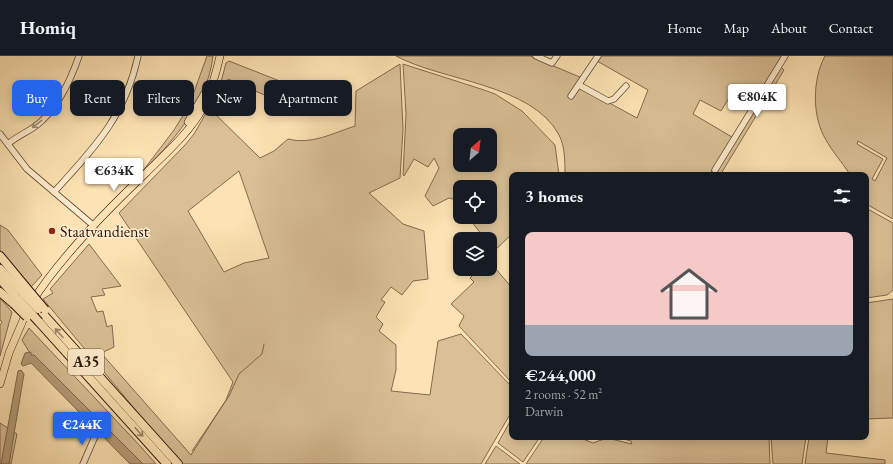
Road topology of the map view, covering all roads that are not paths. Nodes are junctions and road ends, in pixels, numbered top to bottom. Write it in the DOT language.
graph roads {
  1 [pos="79,56"];
  2 [pos="138,56"];
  3 [pos="216,56"];
  4 [pos="220,56"];
  5 [pos="536,56"];
  6 [pos="557,56"];
  7 [pos="598,56"];
  8 [pos="785,56"];
  9 [pos="579,85"];
  10 [pos="626,86"];
  11 [pos="571,96"];
  12 [pos="0,134"];
  13 [pos="8,144"];
  14 [pos="715,170"];
  15 [pos="147,171"];
  16 [pos="54,192"];
  17 [pos="94,226"];
  18 [pos="0,256"];
  19 [pos="0,269"];
  20 [pos="0,280"];
  21 [pos="0,292"];
  22 [pos="19,295"];
  23 [pos="41,318"];
  24 [pos="0,384"];
  25 [pos="96,434"];
  26 [pos="84,464"];
  27 [pos="167,464"];
  28 [pos="178,464"];
  1 -- 13 [label="street, one-way"];
  2 -- 16 [label="street"];
  3 -- 15 [label="main road"];
  4 -- 15 [label="main road"];
  5 -- 6 [label="street"];
  7 -- 9 [label="street"];
  8 -- 14 [label="street"];
  9 -- 10 [label="street"];
  9 -- 11 [label="street"];
  12 -- 13 [label="street"];
  13 -- 16 [label="street"];
  15 -- 17 [label="main road"];
  16 -- 17 [label="street"];
  17 -- 24 [label="main road"];
  18 -- 22 [label="highway, A35"];
  19 -- 22 [label="highway, A35"];
  20 -- 22 [label="highway, A35"];
  21 -- 22 [label="highway, A35"];
  22 -- 23 [label="highway, A35, bridge"];
  22 -- 23 [label="highway, A35, bridge"];
  23 -- 27 [label="highway, A35, one-way"];
  28 -- 23 [label="highway, A35, one-way"];
  25 -- 26 [label="street"];
}
